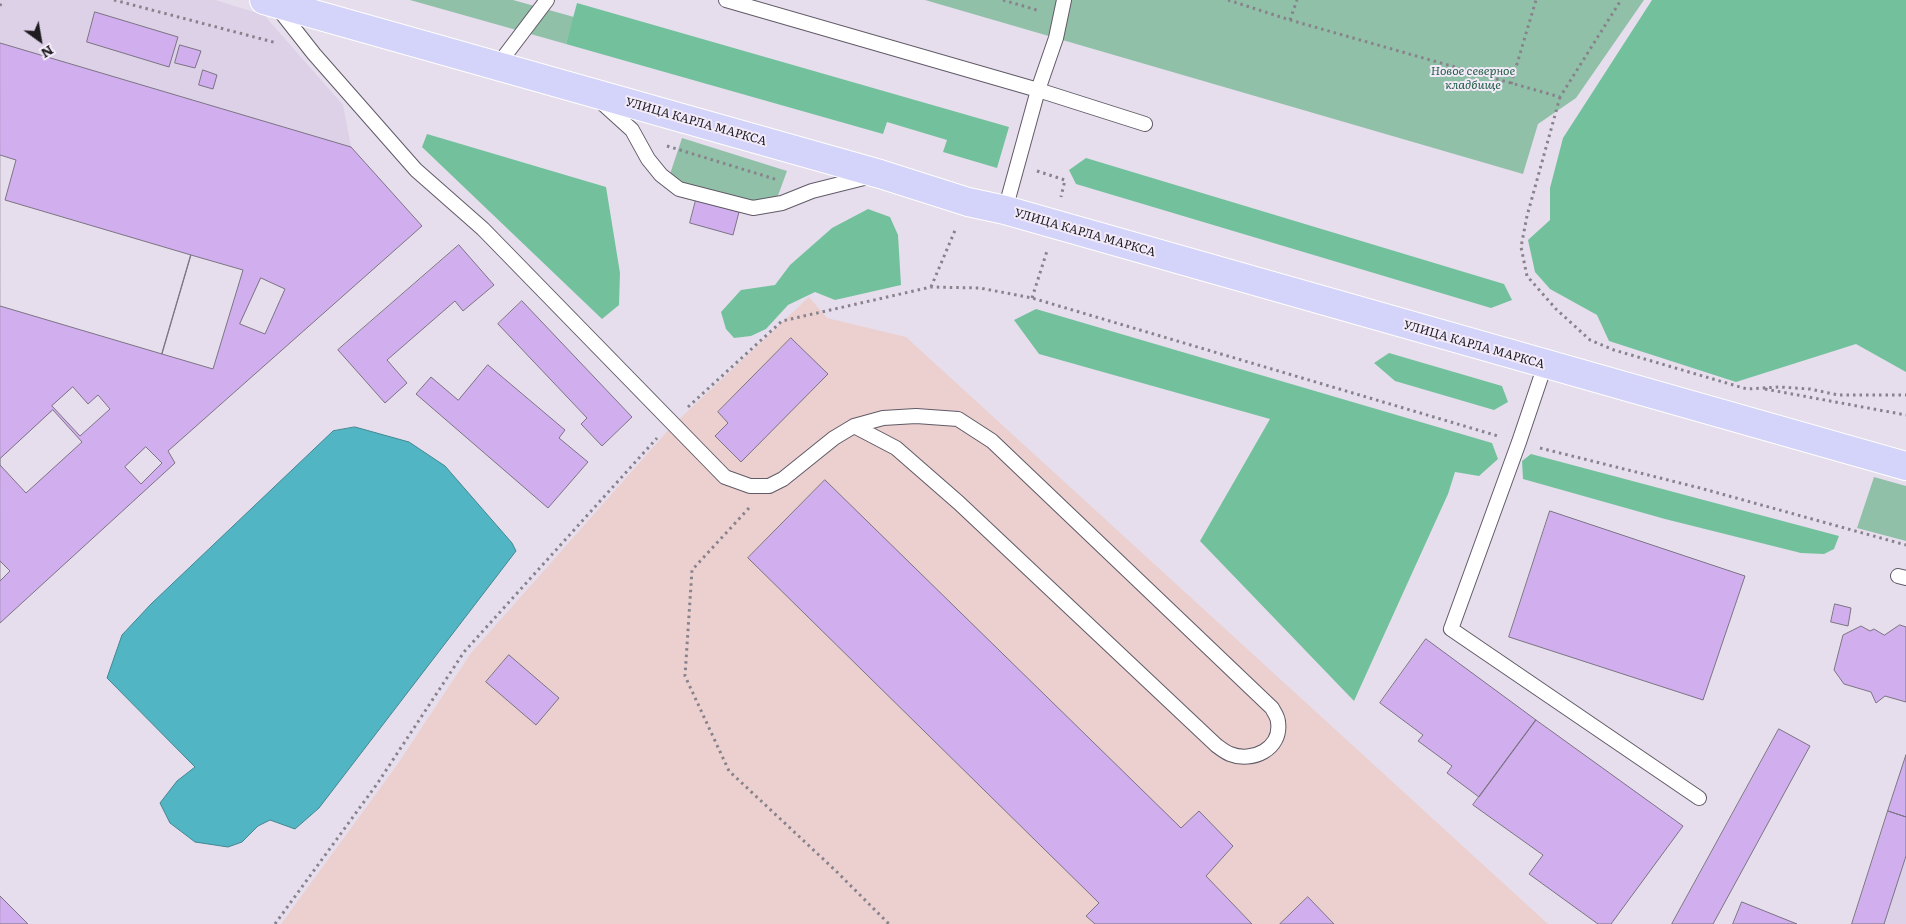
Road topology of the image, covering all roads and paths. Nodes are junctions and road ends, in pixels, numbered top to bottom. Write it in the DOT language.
graph roads {
  1 [pos="2,0"];
  2 [pos="114,0"];
  3 [pos="547,0"];
  4 [pos="726,0"];
  5 [pos="1002,0"];
  6 [pos="1064,0"];
  7 [pos="1228,0"];
  8 [pos="1297,0"];
  9 [pos="1536,0"];
  10 [pos="1621,0"];
  11 [pos="269,1"];
  12 [pos="0,6"];
  13 [pos="1060,16"];
  14 [pos="1290,20"];
  15 [pos="314,54"];
  16 [pos="497,66"];
  17 [pos="1511,84"];
  18 [pos="1038,90"];
  19 [pos="588,91"];
  20 [pos="1560,97"];
  21 [pos="1145,124"];
  22 [pos="636,138"];
  23 [pos="880,174"];
  24 [pos="812,191"];
  25 [pos="968,202"];
  26 [pos="1005,210"];
  27 [pos="931,287"];
  28 [pos="1545,365"];
  29 [pos="1759,388"];
  30 [pos="1906,395"];
  31 [pos="1906,415"];
  32 [pos="671,422"];
  33 [pos="854,426"];
  34 [pos="1519,442"];
  35 [pos="1906,466"];
  36 [pos="770,486"];
  37 [pos="1906,545"];
  38 [pos="1699,798"];
  39 [pos="275,924"];
  40 [pos="889,924"];
  1 -- 12 [label="path"];
  2 -- 15 [label="path"];
  3 -- 16 [label="lane"];
  4 -- 18 [label="lane"];
  5 -- 13 [label="path"];
  6 -- 13 [label="lane"];
  7 -- 14 [label="path"];
  8 -- 14 [label="path"];
  9 -- 17 [label="path"];
  10 -- 20 [label="path"];
  11 -- 15 [label="lane"];
  11 -- 16 [label="main road, УЛИЦА КАРЛА МАРКСА"];
  13 -- 18 [label="lane"];
  14 -- 17 [label="path"];
  15 -- 32 [label="lane"];
  16 -- 19 [label="main road, УЛИЦА КАРЛА МАРКСА"];
  17 -- 20 [label="path"];
  18 -- 21 [label="lane"];
  18 -- 26 [label="lane"];
  19 -- 22 [label="lane"];
  19 -- 23 [label="main road, УЛИЦА КАРЛА МАРКСА"];
  20 -- 29 [label="path"];
  22 -- 24 [label="path"];
  22 -- 24 [label="lane"];
  23 -- 24 [label="lane"];
  23 -- 25 [label="main road, УЛИЦА КАРЛА МАРКСА"];
  25 -- 26 [label="main road, УЛИЦА КАРЛА МАРКСА"];
  25 -- 27 [label="path"];
  26 -- 28 [label="main road, УЛИЦА КАРЛА МАРКСА"];
  27 -- 32 [label="path"];
  27 -- 34 [label="path"];
  28 -- 34 [label="lane"];
  28 -- 35 [label="main road, УЛИЦА КАРЛА МАРКСА"];
  29 -- 30 [label="path"];
  29 -- 31 [label="path"];
  32 -- 36 [label="lane"];
  32 -- 39 [label="path"];
  33 -- 33 [label="lane"];
  33 -- 36 [label="lane"];
  34 -- 37 [label="path"];
  34 -- 38 [label="lane"];
  36 -- 40 [label="path"];
}
